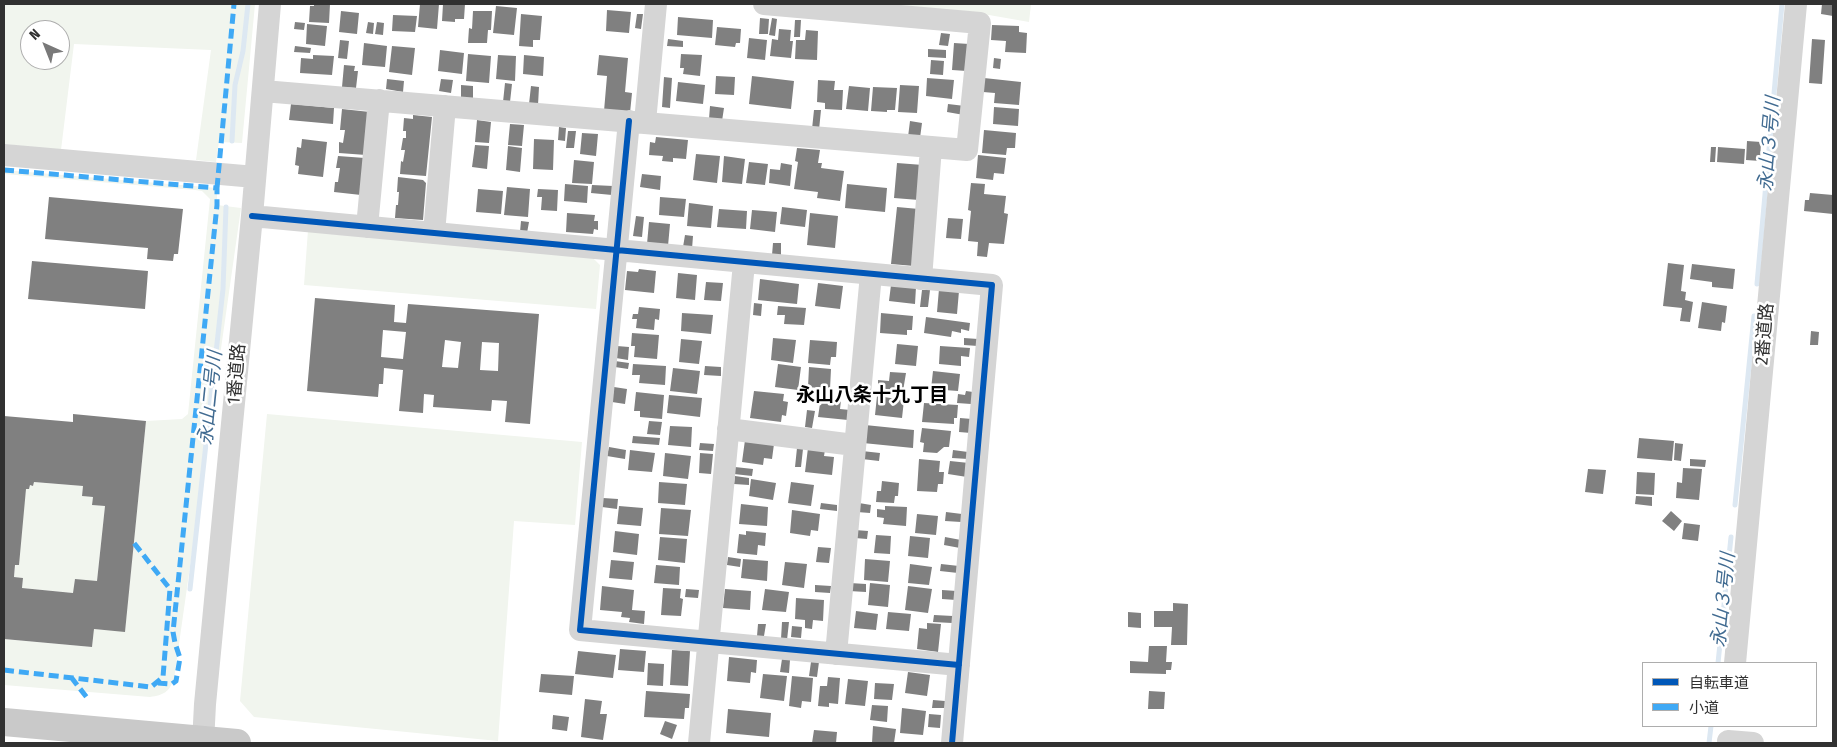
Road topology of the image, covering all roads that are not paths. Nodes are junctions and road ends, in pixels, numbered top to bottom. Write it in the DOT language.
graph roads {
  1 [pos="270,4"];
  2 [pos="656,4"];
  3 [pos="764,4"];
  4 [pos="1796,4"];
  5 [pos="263,91"];
  6 [pos="379,100"];
  7 [pos="445,106"];
  8 [pos="637,121"];
  9 [pos="932,147"];
  10 [pos="4,155"];
  11 [pos="255,177"];
  12 [pos="252,216"];
  13 [pos="367,227"];
  14 [pos="434,233"];
  15 [pos="616,250"];
  16 [pos="744,263"];
  17 [pos="871,274"];
  18 [pos="921,279"];
  19 [pos="728,429"];
  20 [pos="854,445"];
  21 [pos="708,642"];
  22 [pos="836,654"];
  23 [pos="1735,662"];
  24 [pos="959,665"];
  25 [pos="4,722"];
  26 [pos="1728,737"];
  27 [pos="203,742"];
  28 [pos="237,743"];
  29 [pos="699,743"];
  30 [pos="952,743"];
  31 [pos="1753,743"];
  1 -- 5 [label="street, 1番道路"];
  2 -- 8 [label="street"];
  3 -- 9 [label="street"];
  4 -- 23 [label="street, 2番道路"];
  5 -- 6 [label="street"];
  5 -- 11 [label="street, 1番道路"];
  6 -- 7 [label="street"];
  6 -- 13 [label="street"];
  7 -- 8 [label="street"];
  7 -- 14 [label="street"];
  8 -- 9 [label="street"];
  8 -- 15 [label="street"];
  9 -- 18 [label="street"];
  10 -- 11 [label="street"];
  11 -- 12 [label="street, 1番道路"];
  12 -- 13 [label="street"];
  12 -- 27 [label="street, 1番道路"];
  13 -- 14 [label="street"];
  14 -- 15 [label="street"];
  15 -- 16 [label="street"];
  15 -- 21 [label="street"];
  16 -- 17 [label="street"];
  16 -- 19 [label="street"];
  17 -- 18 [label="street"];
  17 -- 20 [label="street"];
  18 -- 24 [label="street"];
  19 -- 20 [label="street"];
  19 -- 21 [label="street"];
  20 -- 22 [label="street"];
  21 -- 22 [label="street"];
  21 -- 29 [label="street"];
  22 -- 24 [label="street"];
  24 -- 30 [label="street"];
  25 -- 27 [label="main road"];
  26 -- 31 [label="street"];
  27 -- 28 [label="main road"];
}
